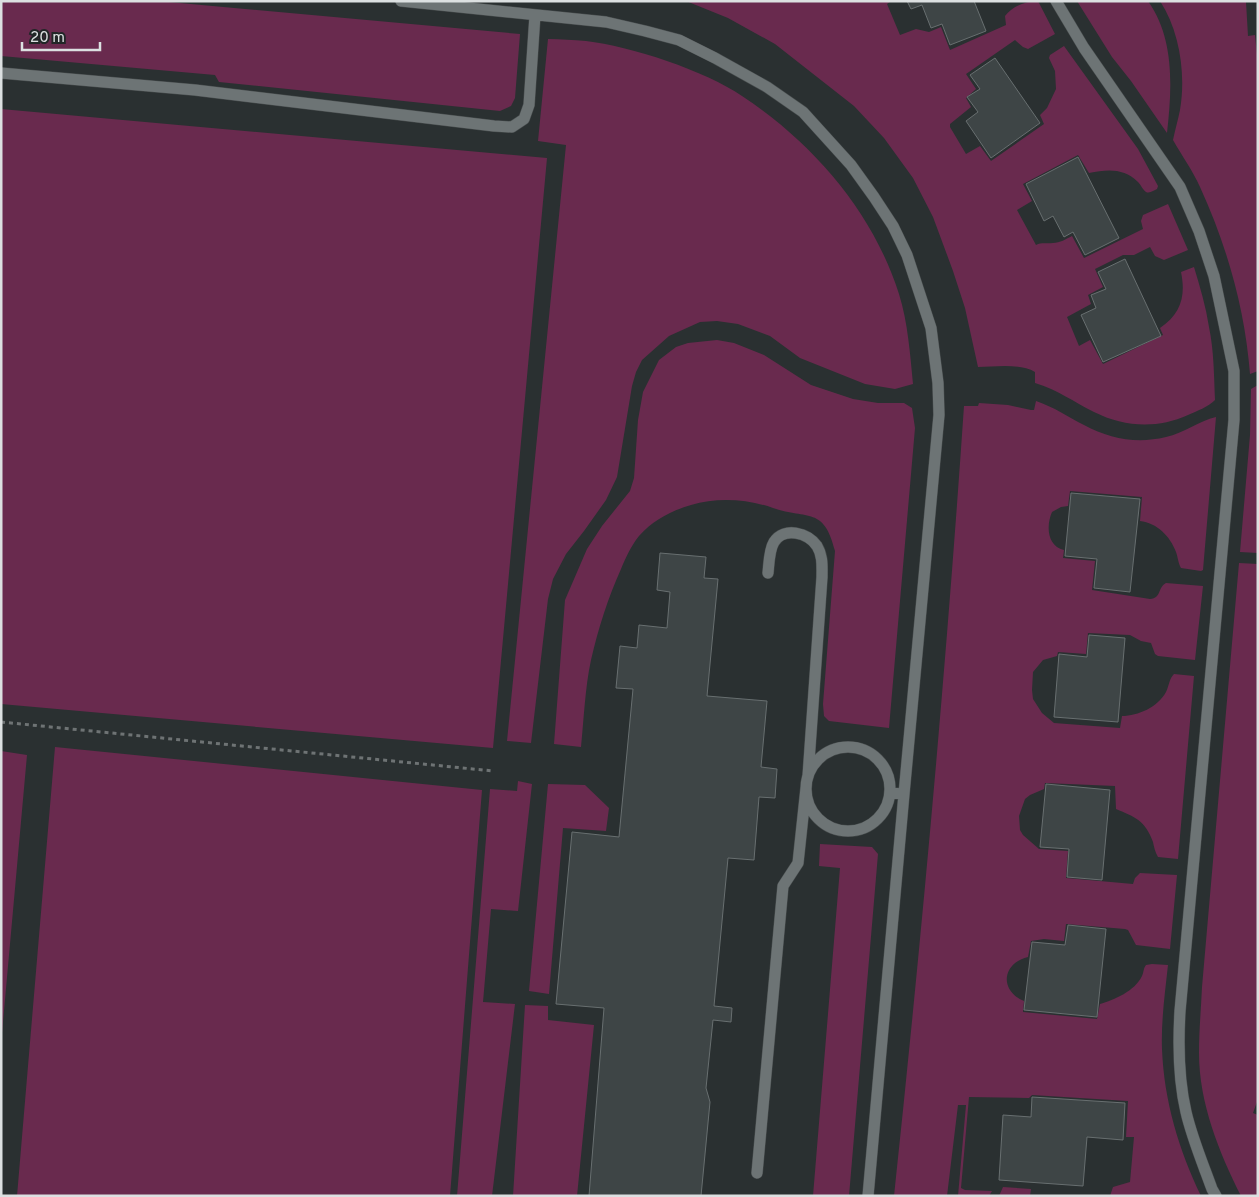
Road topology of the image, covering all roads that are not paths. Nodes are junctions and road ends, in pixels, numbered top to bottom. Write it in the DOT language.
graph roads {
  1 [pos="401,1"];
  2 [pos="1056,1"];
  3 [pos="536,15"];
  4 [pos="1,72"];
  5 [pos="768,573"];
  6 [pos="808,776"];
  7 [pos="806,788"];
  8 [pos="890,793"];
  9 [pos="904,794"];
  10 [pos="757,1173"];
  11 [pos="868,1196"];
  12 [pos="1216,1196"];
  1 -- 3 [label="lane"];
  2 -- 12 [label="lane"];
  3 -- 4 [label="lane"];
  3 -- 9 [label="lane"];
  5 -- 6 [label="lane"];
  6 -- 7 [label="lane"];
  6 -- 8 [label="lane"];
  7 -- 8 [label="lane"];
  7 -- 10 [label="lane"];
  8 -- 9 [label="lane"];
  9 -- 11 [label="lane"];
}
